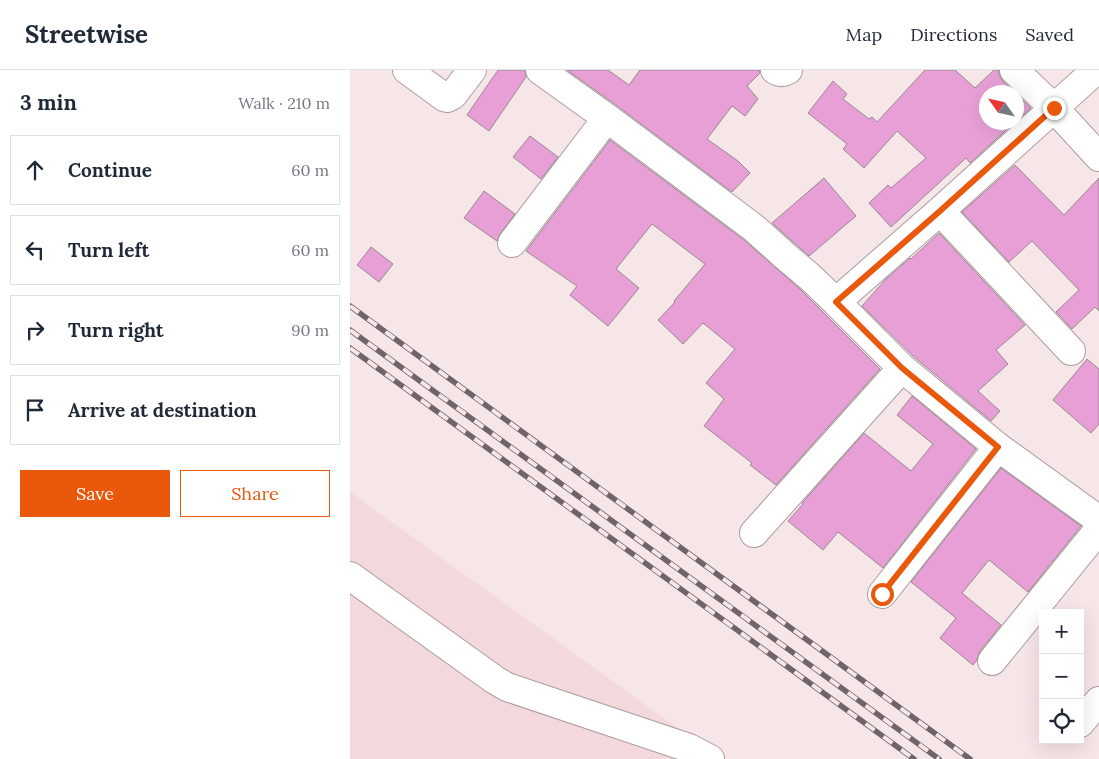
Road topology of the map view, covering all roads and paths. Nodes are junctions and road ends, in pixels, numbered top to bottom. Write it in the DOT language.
graph roads {
  1 [pos="407,70"];
  2 [pos="472,70"];
  3 [pos="540,70"];
  4 [pos="775,70"];
  5 [pos="788,70"];
  6 [pos="1014,70"];
  7 [pos="1096,70"];
  8 [pos="1054,108"];
  9 [pos="607,118"];
  10 [pos="1099,157"];
  11 [pos="940,211"];
  12 [pos="512,243"];
  13 [pos="836,302"];
  14 [pos="1071,351"];
  15 [pos="902,368"];
  16 [pos="998,447"];
  17 [pos="1099,520"];
  18 [pos="1099,529"];
  19 [pos="754,533"];
  20 [pos="350,576"];
  21 [pos="882,594"];
  22 [pos="992,661"];
  23 [pos="1099,701"];
  24 [pos="1084,718"];
  25 [pos="710,759"];
  1 -- 2 [label="street"];
  3 -- 9 [label="street"];
  4 -- 5 [label="street"];
  6 -- 8 [label="street"];
  7 -- 8 [label="street"];
  8 -- 10 [label="street"];
  8 -- 11 [label="street"];
  9 -- 12 [label="street"];
  9 -- 13 [label="street"];
  11 -- 13 [label="street"];
  11 -- 14 [label="street"];
  13 -- 15 [label="street"];
  15 -- 16 [label="street"];
  15 -- 19 [label="street"];
  16 -- 17 [label="street"];
  16 -- 21 [label="street"];
  18 -- 22 [label="street"];
  20 -- 25 [label="street"];
  23 -- 24 [label="street"];
}
